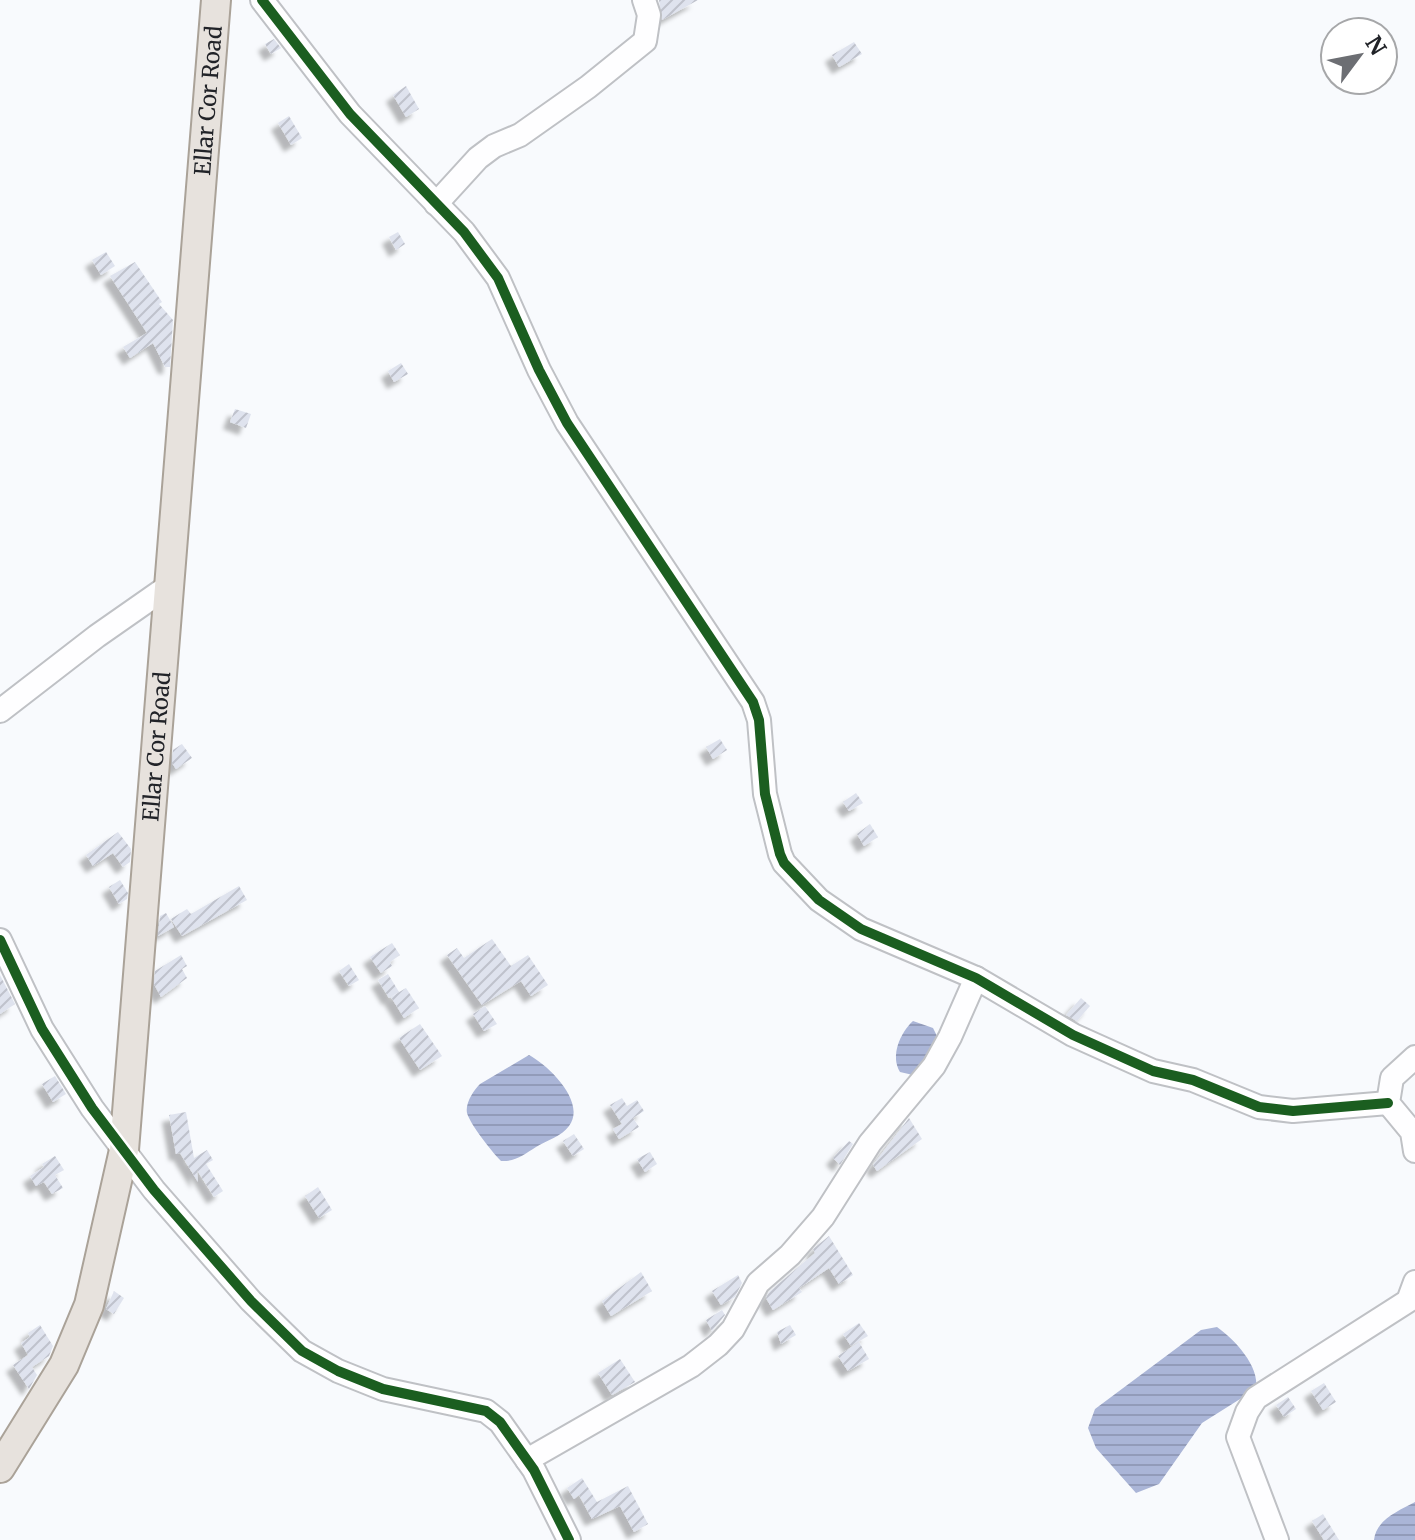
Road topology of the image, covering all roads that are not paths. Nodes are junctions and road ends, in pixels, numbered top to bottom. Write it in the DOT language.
graph roads {
  1 [pos="216,0"];
  2 [pos="262,0"];
  3 [pos="644,0"];
  4 [pos="436,204"];
  5 [pos="170,585"];
  6 [pos="0,711"];
  7 [pos="0,940"];
  8 [pos="976,978"];
  9 [pos="1415,1057"];
  10 [pos="1388,1103"];
  11 [pos="124,1150"];
  12 [pos="1415,1151"];
  13 [pos="1415,1282"];
  14 [pos="527,1460"];
  15 [pos="0,1468"];
  16 [pos="569,1540"];
  17 [pos="1277,1540"];
  1 -- 5 [label="main road, Ellar Cor Road"];
  2 -- 4 [label="street"];
  3 -- 4 [label="street"];
  4 -- 8 [label="street"];
  5 -- 6 [label="street"];
  5 -- 11 [label="main road, Ellar Cor Road"];
  7 -- 11 [label="street"];
  8 -- 10 [label="street"];
  8 -- 14 [label="street"];
  9 -- 10 [label="street"];
  10 -- 12 [label="street"];
  11 -- 14 [label="street"];
  11 -- 15 [label="main road, Ellar Cor Road"];
  13 -- 17 [label="street"];
  14 -- 16 [label="street"];
}
